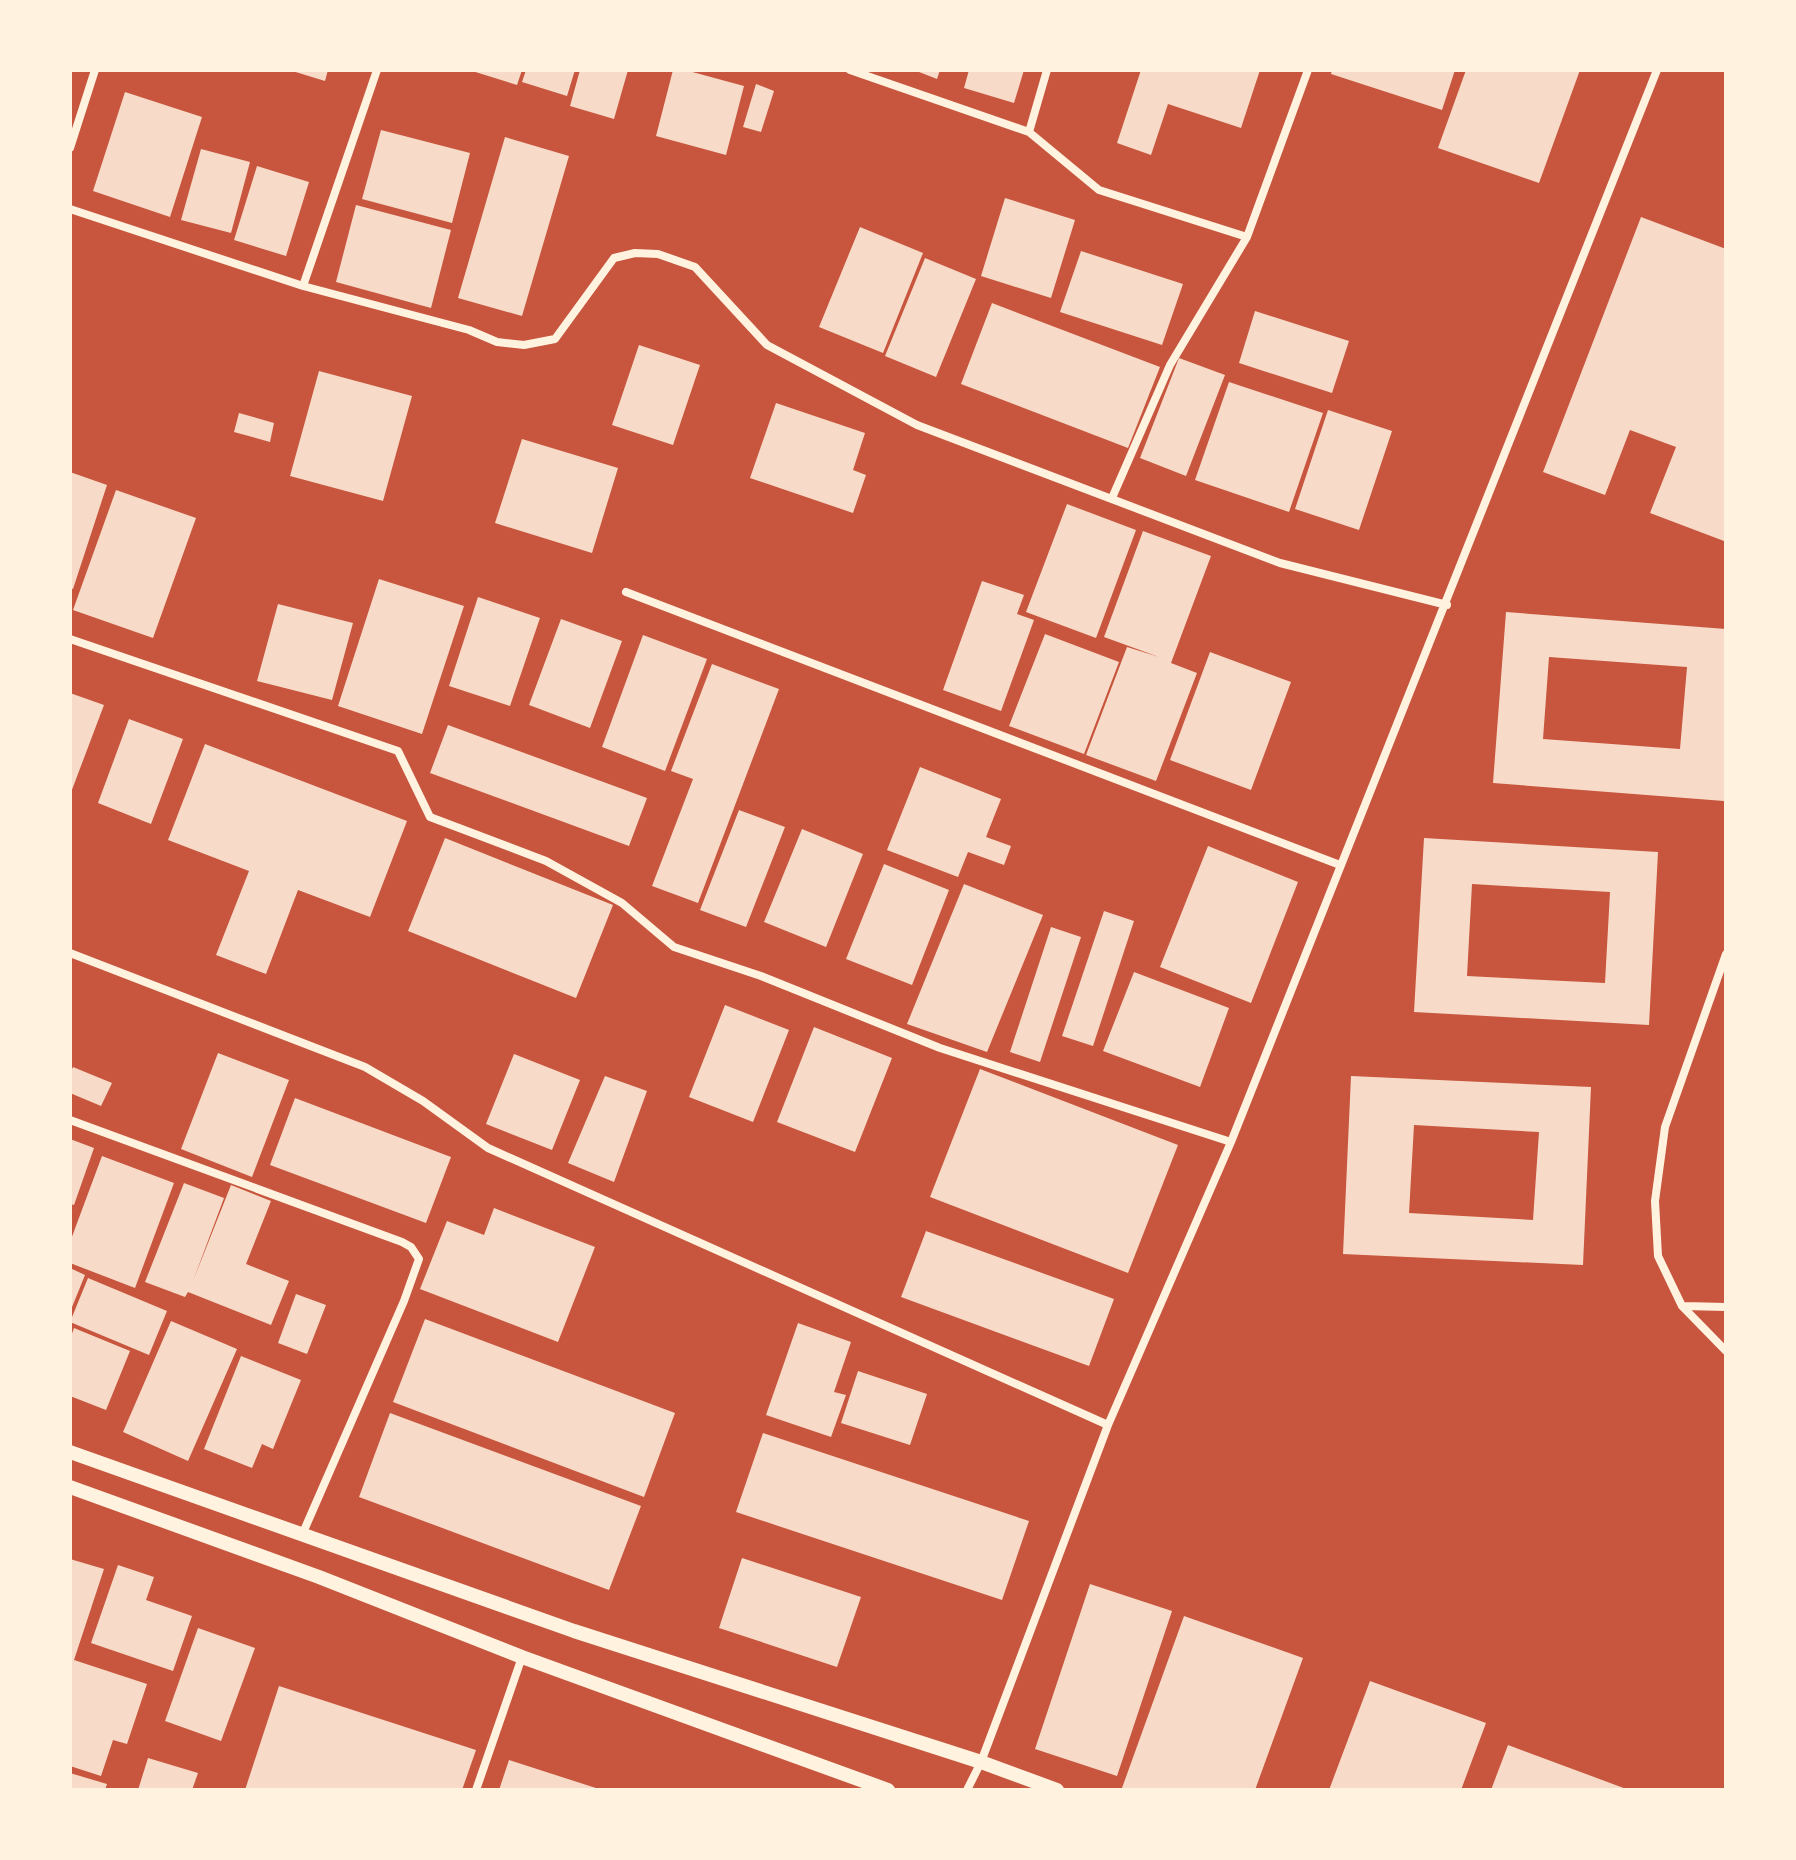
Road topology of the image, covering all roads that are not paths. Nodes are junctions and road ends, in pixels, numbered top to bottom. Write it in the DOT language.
graph roads {
  1 [pos="95,70"];
  2 [pos="377,70"];
  3 [pos="850,70"];
  4 [pos="1047,70"];
  5 [pos="1308,70"];
  6 [pos="1657,70"];
  7 [pos="1029,132"];
  8 [pos="70,148"];
  9 [pos="70,209"];
  10 [pos="1247,237"];
  11 [pos="303,286"];
  12 [pos="1112,498"];
  13 [pos="626,592"];
  14 [pos="1447,605"];
  15 [pos="70,639"];
  16 [pos="1340,865"];
  17 [pos="70,953"];
  18 [pos="1726,954"];
  19 [pos="70,1120"];
  20 [pos="1231,1142"];
  21 [pos="1682,1306"];
  22 [pos="1726,1307"];
  23 [pos="1726,1351"];
  24 [pos="1108,1425"];
  25 [pos="70,1452"];
  26 [pos="70,1487"];
  27 [pos="302,1536"];
  28 [pos="522,1657"];
  29 [pos="981,1762"];
  30 [pos="1050,1788"];
  31 [pos="476,1790"];
  32 [pos="888,1790"];
  33 [pos="967,1790"];
  1 -- 8 [label="street"];
  2 -- 11 [label="street"];
  3 -- 7 [label="street"];
  4 -- 7 [label="street"];
  5 -- 10 [label="street"];
  6 -- 14 [label="street"];
  7 -- 10 [label="street"];
  9 -- 11 [label="street"];
  10 -- 12 [label="street"];
  11 -- 12 [label="street"];
  12 -- 14 [label="street"];
  13 -- 16 [label="street"];
  14 -- 16 [label="street"];
  15 -- 20 [label="street"];
  16 -- 20 [label="street"];
  17 -- 24 [label="street"];
  18 -- 21 [label="street"];
  19 -- 27 [label="street"];
  20 -- 24 [label="street"];
  21 -- 22 [label="street"];
  21 -- 23 [label="street"];
  24 -- 29 [label="street"];
  25 -- 27 [label="street"];
  26 -- 28 [label="street"];
  27 -- 29 [label="street"];
  28 -- 31 [label="street"];
  28 -- 32 [label="street"];
  29 -- 30 [label="street"];
  29 -- 33 [label="street"];
}
